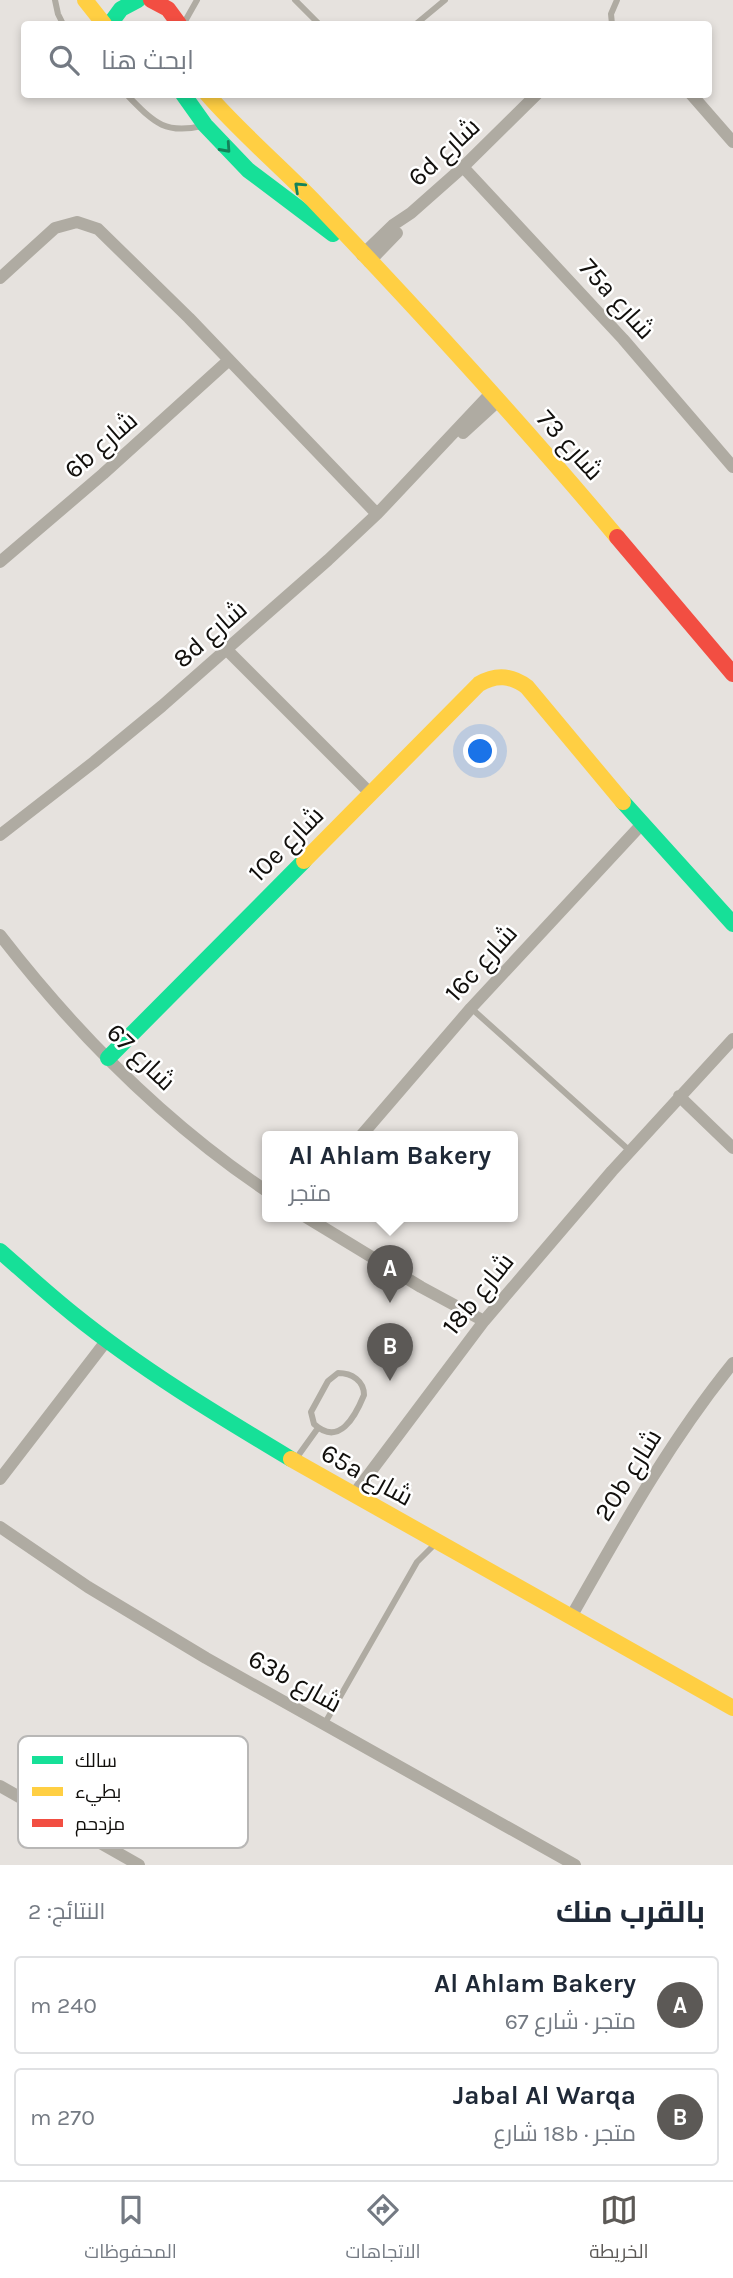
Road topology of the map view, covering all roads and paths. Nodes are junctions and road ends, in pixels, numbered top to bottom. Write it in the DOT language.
graph roads {
  1 [pos="55,0"];
  2 [pos="85,0"];
  3 [pos="138,0"];
  4 [pos="153,0"];
  5 [pos="197,0"];
  6 [pos="295,0"];
  7 [pos="445,0"];
  8 [pos="617,0"];
  9 [pos="62,21"];
  10 [pos="102,21"];
  11 [pos="112,21"];
  12 [pos="179,21"];
  13 [pos="183,21"];
  14 [pos="316,21"];
  15 [pos="420,21"];
  16 [pos="612,21"];
  17 [pos="130,98"];
  18 [pos="186,98"];
  19 [pos="211,98"];
  20 [pos="533,98"];
  21 [pos="694,98"];
  22 [pos="205,125"];
  23 [pos="733,142"];
  24 [pos="463,167"];
  25 [pos="365,258"];
  26 [pos="0,278"];
  27 [pos="229,360"];
  28 [pos="495,397"];
  29 [pos="733,467"];
  30 [pos="377,514"];
  31 [pos="0,562"];
  32 [pos="227,650"];
  33 [pos="733,674"];
  34 [pos="371,794"];
  35 [pos="642,824"];
  36 [pos="0,835"];
  37 [pos="733,924"];
  38 [pos="0,935"];
  39 [pos="471,1008"];
  40 [pos="733,1039"];
  41 [pos="108,1058"];
  42 [pos="679,1096"];
  43 [pos="365,1131"];
  44 [pos="733,1148"];
  45 [pos="630,1151"];
  46 [pos="262,1188"];
  47 [pos="314,1222"];
  48 [pos="0,1251"];
  49 [pos="484,1321"];
  50 [pos="107,1340"];
  51 [pos="733,1363"];
  52 [pos="318,1428"];
  53 [pos="294,1462"];
  54 [pos="0,1479"];
  55 [pos="354,1494"];
  56 [pos="0,1527"];
  57 [pos="436,1541"];
  58 [pos="571,1617"];
  59 [pos="733,1708"];
  60 [pos="325,1723"];
  61 [pos="0,1786"];
  62 [pos="18,1796"];
  63 [pos="109,1848"];
  64 [pos="139,1865"];
  65 [pos="575,1865"];
  1 -- 9 [label="lane"];
  2 -- 10 [label="street"];
  3 -- 11 [label="street"];
  4 -- 12 [label="street"];
  5 -- 13 [label="lane"];
  6 -- 14 [label="lane"];
  7 -- 15 [label="lane"];
  8 -- 16 [label="lane"];
  17 -- 22 [label="lane"];
  18 -- 22 [label="street, شارع 73"];
  25 -- 19 [label="street, شارع 73, one-way"];
  20 -- 24 [label="street, 6d شارع"];
  21 -- 23 [label="street"];
  22 -- 25 [label="street, شارع 73, one-way"];
  24 -- 25 [label="street, 6d شارع"];
  24 -- 29 [label="street, 75a شارع"];
  25 -- 28 [label="street, شارع 73"];
  26 -- 27 [label="street"];
  27 -- 30 [label="street"];
  27 -- 31 [label="street, 6b شارع"];
  28 -- 30 [label="street, 8d شارع"];
  28 -- 33 [label="street, شارع 73"];
  30 -- 32 [label="street, 8d شارع"];
  32 -- 34 [label="street"];
  32 -- 36 [label="street, 8d شارع"];
  34 -- 35 [label="street, 10e شارع"];
  34 -- 41 [label="street, 10e شارع"];
  35 -- 37 [label="street"];
  35 -- 39 [label="street, 16c شارع"];
  38 -- 41 [label="street, شارع 67"];
  39 -- 43 [label="street, 16c شارع"];
  39 -- 45 [label="lane"];
  40 -- 42 [label="street, 18b شارع"];
  41 -- 46 [label="street, شارع 67"];
  42 -- 44 [label="street"];
  42 -- 45 [label="street, 18b شارع"];
  45 -- 49 [label="street, 18b شارع"];
  47 -- 49 [label="street"];
  48 -- 50 [label="street, 65a شارع"];
  49 -- 55 [label="street, 18b شارع"];
  50 -- 53 [label="street, 65a شارع"];
  50 -- 54 [label="street"];
  51 -- 58 [label="street, 20b شارع"];
  52 -- 52 [label="lane"];
  52 -- 53 [label="lane"];
  53 -- 55 [label="street, 65a شارع"];
  55 -- 57 [label="street, 65a شارع"];
  56 -- 60 [label="street, 63b شارع"];
  57 -- 58 [label="street, 65a شارع"];
  57 -- 60 [label="lane"];
  58 -- 59 [label="street, 65a شارع"];
  60 -- 65 [label="street, 63b شارع"];
  61 -- 62 [label="street"];
  63 -- 64 [label="street"];
}
